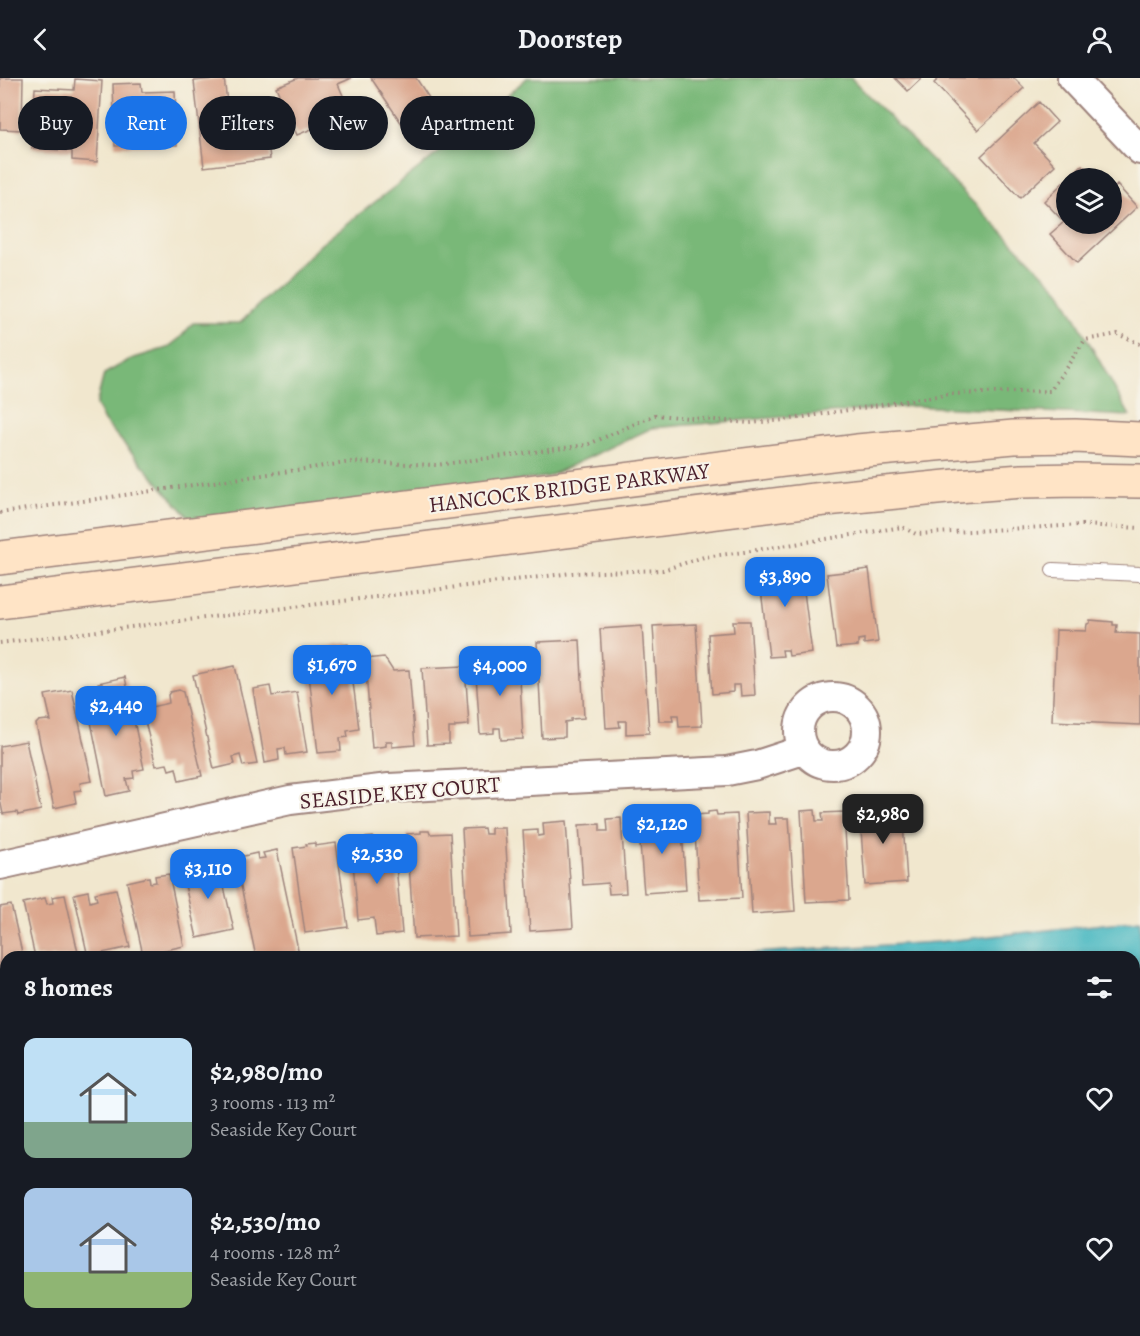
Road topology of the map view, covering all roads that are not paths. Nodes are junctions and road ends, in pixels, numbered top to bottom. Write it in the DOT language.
graph roads {
  1 [pos="1072,78"];
  2 [pos="1140,150"];
  3 [pos="1140,439"];
  4 [pos="1140,482"];
  5 [pos="0,558"];
  6 [pos="1053,570"];
  7 [pos="1140,574"];
  8 [pos="0,602"];
  9 [pos="803,750"];
  10 [pos="0,865"];
  1 -- 2 [label="street"];
  3 -- 5 [label="main road, HANCOCK BRIDGE PARKWAY"];
  4 -- 8 [label="main road, HANCOCK BRIDGE PARKWAY"];
  6 -- 7 [label="lane"];
  9 -- 10 [label="street, SEASIDE KEY COURT"];
}
